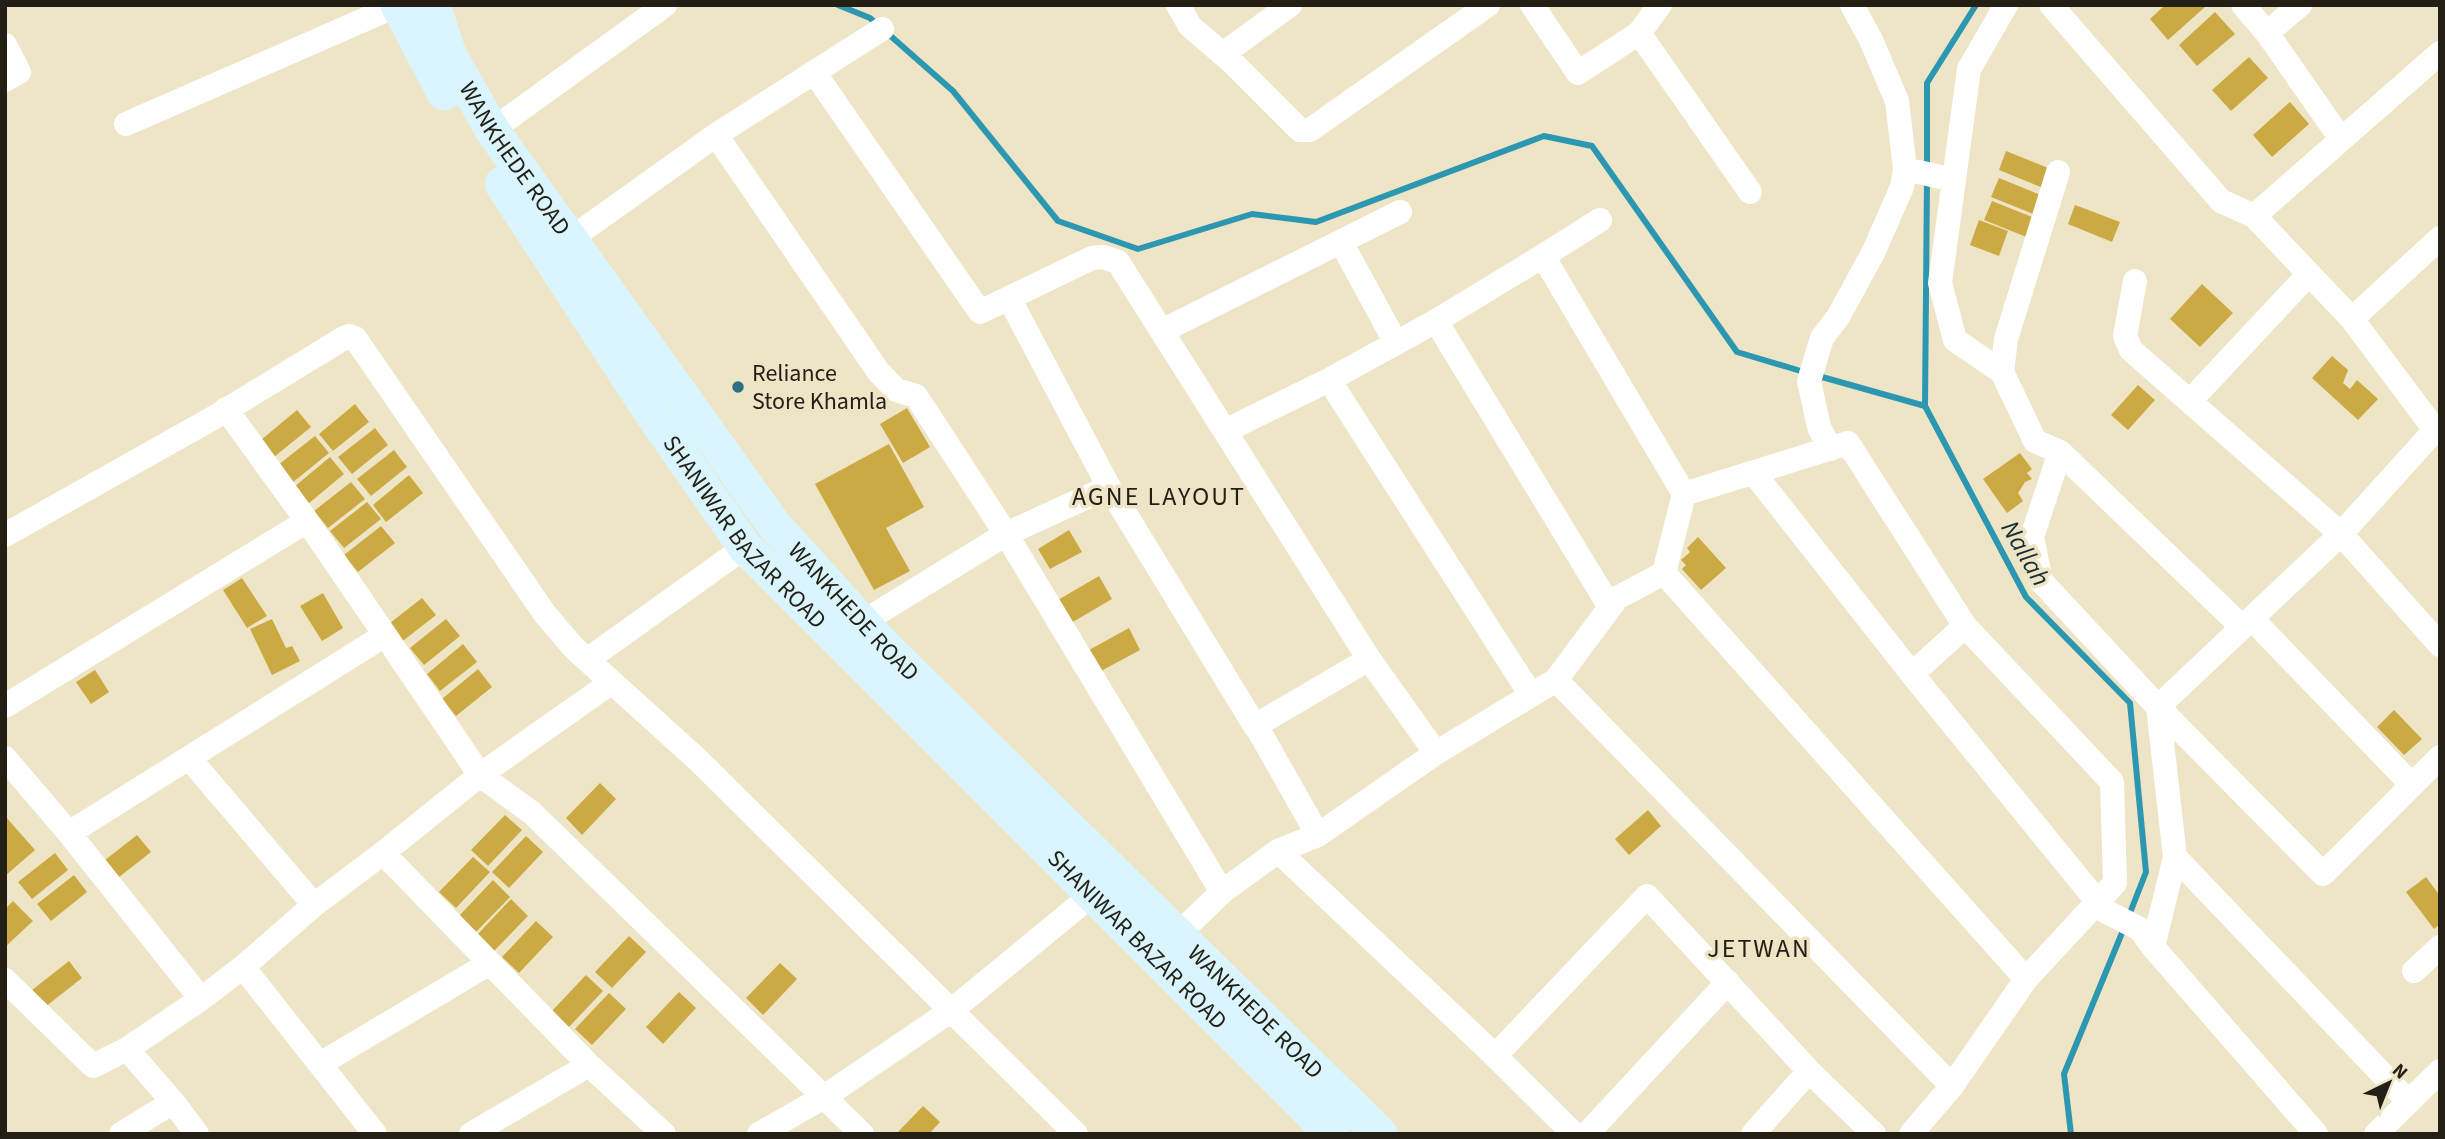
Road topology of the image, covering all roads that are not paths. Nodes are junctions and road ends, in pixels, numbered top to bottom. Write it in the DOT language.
graph roads {
  1 [pos="398,5"];
  2 [pos="433,5"];
  3 [pos="664,5"];
  4 [pos="1178,5"];
  5 [pos="1290,5"];
  6 [pos="1488,5"];
  7 [pos="1532,5"];
  8 [pos="1660,5"];
  9 [pos="1852,5"];
  10 [pos="2006,5"];
  11 [pos="2051,5"];
  12 [pos="2243,5"];
  13 [pos="2300,5"];
  14 [pos="882,29"];
  15 [pos="1639,33"];
  16 [pos="2267,33"];
  17 [pos="5,45"];
  18 [pos="2440,53"];
  19 [pos="1223,54"];
  20 [pos="814,72"];
  21 [pos="5,80"];
  22 [pos="126,124"];
  23 [pos="492,130"];
  24 [pos="716,135"];
  25 [pos="2341,139"];
  26 [pos="1905,169"];
  27 [pos="2059,172"];
  28 [pos="1954,180"];
  29 [pos="1750,192"];
  30 [pos="1400,212"];
  31 [pos="2254,216"];
  32 [pos="1600,220"];
  33 [pos="2440,237"];
  34 [pos="569,240"];
  35 [pos="1342,242"];
  36 [pos="1543,256"];
  37 [pos="2309,274"];
  38 [pos="2135,281"];
  39 [pos="1009,298"];
  40 [pos="2352,319"];
  41 [pos="1436,321"];
  42 [pos="1162,331"];
  43 [pos="1396,343"];
  44 [pos="2002,372"];
  45 [pos="1329,380"];
  46 [pos="2190,401"];
  47 [pos="226,409"];
  48 [pos="2438,430"];
  49 [pos="1225,431"];
  50 [pos="1830,449"];
  51 [pos="2060,452"];
  52 [pos="1753,472"];
  53 [pos="1109,487"];
  54 [pos="1684,494"];
  55 [pos="307,521"];
  56 [pos="1006,534"];
  57 [pos="2341,534"];
  58 [pos="5,535"];
  59 [pos="745,547"];
  60 [pos="1664,572"];
  61 [pos="1610,607"];
  62 [pos="863,622"];
  63 [pos="2247,623"];
  64 [pos="1965,626"];
  65 [pos="385,635"];
  66 [pos="2437,637"];
  67 [pos="1369,659"];
  68 [pos="587,660"];
  69 [pos="1912,674"];
  70 [pos="1556,680"];
  71 [pos="612,682"];
  72 [pos="1531,695"];
  73 [pos="5,706"];
  74 [pos="2158,707"];
  75 [pos="1255,724"];
  76 [pos="1436,753"];
  77 [pos="2440,757"];
  78 [pos="5,758"];
  79 [pos="189,758"];
  80 [pos="480,775"];
  81 [pos="2412,784"];
  82 [pos="69,833"];
  83 [pos="1318,835"];
  84 [pos="1278,851"];
  85 [pos="383,853"];
  86 [pos="2175,857"];
  87 [pos="1222,892"];
  88 [pos="1093,894"];
  89 [pos="314,905"];
  90 [pos="2102,906"];
  91 [pos="2147,938"];
  92 [pos="1167,946"];
  93 [pos="2440,947"];
  94 [pos="490,963"];
  95 [pos="243,967"];
  96 [pos="2414,971"];
  97 [pos="2026,979"];
  98 [pos="5,980"];
  99 [pos="1728,982"];
  100 [pos="201,999"];
  101 [pos="5,1007"];
  102 [pos="31,1007"];
  103 [pos="952,1010"];
  104 [pos="127,1049"];
  105 [pos="1495,1056"];
  106 [pos="320,1064"];
  107 [pos="589,1065"];
  108 [pos="1809,1071"];
  109 [pos="2440,1071"];
  110 [pos="1952,1086"];
  111 [pos="824,1097"];
  112 [pos="173,1102"];
  113 [pos="2409,1102"];
  114 [pos="121,1134"];
  115 [pos="197,1134"];
  116 [pos="375,1134"];
  117 [pos="471,1134"];
  118 [pos="664,1134"];
  119 [pos="759,1134"];
  120 [pos="862,1134"];
  121 [pos="1076,1134"];
  122 [pos="1332,1134"];
  123 [pos="1380,1134"];
  124 [pos="1574,1134"];
  125 [pos="1587,1134"];
  126 [pos="1753,1134"];
  127 [pos="1874,1134"];
  128 [pos="1911,1134"];
  129 [pos="2316,1134"];
  130 [pos="2376,1134"];
  1 -- 22 [label="street"];
  1 -- 59 [label="main road, SHANIWAR BAZAR ROAD"];
  2 -- 23 [label="main road, WANKHEDE ROAD"];
  3 -- 23 [label="street"];
  4 -- 19 [label="street"];
  5 -- 19 [label="street"];
  6 -- 19 [label="street"];
  7 -- 15 [label="street"];
  8 -- 15 [label="street"];
  9 -- 26 [label="street"];
  10 -- 28 [label="street"];
  11 -- 31 [label="street"];
  12 -- 16 [label="street"];
  13 -- 16 [label="street"];
  14 -- 20 [label="street"];
  15 -- 29 [label="street"];
  16 -- 25 [label="street"];
  17 -- 21 [label="street"];
  18 -- 25 [label="street"];
  20 -- 24 [label="street"];
  20 -- 39 [label="street"];
  23 -- 34 [label="main road, WANKHEDE ROAD"];
  24 -- 34 [label="street"];
  24 -- 56 [label="street"];
  25 -- 31 [label="street"];
  26 -- 28 [label="street"];
  26 -- 50 [label="street"];
  27 -- 44 [label="street"];
  28 -- 44 [label="street"];
  30 -- 35 [label="street"];
  31 -- 37 [label="street"];
  32 -- 36 [label="street"];
  33 -- 40 [label="street"];
  34 -- 62 [label="main road, WANKHEDE ROAD"];
  35 -- 42 [label="street"];
  35 -- 43 [label="street"];
  36 -- 41 [label="street"];
  36 -- 54 [label="street"];
  37 -- 40 [label="street"];
  37 -- 46 [label="street"];
  38 -- 46 [label="street"];
  39 -- 42 [label="street"];
  39 -- 53 [label="street"];
  40 -- 48 [label="street"];
  41 -- 43 [label="street"];
  41 -- 61 [label="street"];
  42 -- 49 [label="street"];
  43 -- 45 [label="street"];
  44 -- 51 [label="street"];
  45 -- 49 [label="street"];
  45 -- 72 [label="street"];
  46 -- 57 [label="street"];
  47 -- 55 [label="street"];
  47 -- 58 [label="street"];
  47 -- 68 [label="street"];
  48 -- 57 [label="street"];
  49 -- 67 [label="street"];
  50 -- 52 [label="street"];
  50 -- 64 [label="street"];
  51 -- 63 [label="street"];
  51 -- 74 [label="street"];
  52 -- 54 [label="street"];
  52 -- 69 [label="street"];
  53 -- 56 [label="street"];
  53 -- 75 [label="street"];
  54 -- 60 [label="street"];
  55 -- 65 [label="street"];
  55 -- 73 [label="street"];
  56 -- 62 [label="street"];
  56 -- 87 [label="street"];
  57 -- 63 [label="street"];
  57 -- 66 [label="street"];
  59 -- 68 [label="street"];
  59 -- 88 [label="main road, SHANIWAR BAZAR ROAD"];
  60 -- 61 [label="street"];
  60 -- 97 [label="street"];
  61 -- 70 [label="street"];
  62 -- 92 [label="main road, WANKHEDE ROAD"];
  63 -- 74 [label="street"];
  63 -- 81 [label="street"];
  64 -- 69 [label="street"];
  64 -- 90 [label="street"];
  65 -- 79 [label="street"];
  65 -- 80 [label="street"];
  67 -- 75 [label="street"];
  67 -- 76 [label="street"];
  68 -- 71 [label="street"];
  69 -- 90 [label="street"];
  70 -- 72 [label="street"];
  70 -- 110 [label="street"];
  71 -- 80 [label="street"];
  71 -- 103 [label="street"];
  72 -- 76 [label="street"];
  74 -- 81 [label="street"];
  74 -- 86 [label="street"];
  75 -- 83 [label="street"];
  76 -- 83 [label="street"];
  77 -- 81 [label="street"];
  78 -- 82 [label="street"];
  79 -- 82 [label="street"];
  79 -- 89 [label="street"];
  80 -- 85 [label="street"];
  80 -- 111 [label="street"];
  82 -- 100 [label="street"];
  83 -- 84 [label="street"];
  84 -- 87 [label="street"];
  84 -- 105 [label="street"];
  85 -- 89 [label="street"];
  85 -- 94 [label="street"];
  86 -- 91 [label="street"];
  86 -- 113 [label="street"];
  87 -- 92 [label="street"];
  88 -- 92 [label="main road, SHANIWAR BAZAR ROAD"];
  88 -- 103 [label="street"];
  89 -- 95 [label="street"];
  90 -- 91 [label="street"];
  90 -- 97 [label="street"];
  91 -- 129 [label="street"];
  92 -- 122 [label="main road, SHANIWAR BAZAR ROAD"];
  92 -- 123 [label="main road, WANKHEDE ROAD"];
  93 -- 96 [label="street"];
  94 -- 106 [label="street"];
  94 -- 107 [label="street"];
  95 -- 100 [label="street"];
  95 -- 106 [label="street"];
  97 -- 110 [label="street"];
  98 -- 102 [label="street"];
  99 -- 105 [label="street"];
  99 -- 108 [label="street"];
  99 -- 125 [label="street"];
  100 -- 104 [label="street"];
  101 -- 102 [label="street"];
  102 -- 104 [label="street"];
  103 -- 111 [label="street"];
  103 -- 121 [label="street"];
  104 -- 112 [label="street"];
  105 -- 124 [label="street"];
  106 -- 116 [label="street"];
  107 -- 117 [label="street"];
  107 -- 118 [label="street"];
  108 -- 126 [label="street"];
  108 -- 127 [label="street"];
  109 -- 113 [label="street"];
  110 -- 128 [label="street"];
  111 -- 119 [label="street"];
  111 -- 120 [label="street"];
  112 -- 114 [label="street"];
  112 -- 115 [label="street"];
  113 -- 130 [label="street"];
}
